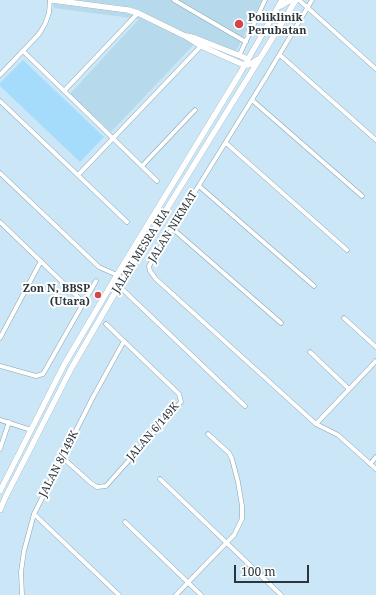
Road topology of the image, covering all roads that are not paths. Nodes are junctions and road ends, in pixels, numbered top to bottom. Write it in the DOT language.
graph roads {
  1 [pos="51,0"];
  2 [pos="174,0"];
  3 [pos="265,0"];
  4 [pos="282,0"];
  5 [pos="291,0"];
  6 [pos="297,0"];
  7 [pos="312,0"];
  8 [pos="307,7"];
  9 [pos="277,8"];
  10 [pos="138,13"];
  11 [pos="185,36"];
  12 [pos="246,42"];
  13 [pos="201,46"];
  14 [pos="23,51"];
  15 [pos="280,55"];
  16 [pos="239,56"];
  17 [pos="260,58"];
  18 [pos="247,63"];
  19 [pos="376,69"];
  20 [pos="0,74"];
  21 [pos="247,80"];
  22 [pos="64,91"];
  23 [pos="252,100"];
  24 [pos="0,101"];
  25 [pos="195,110"];
  26 [pos="112,138"];
  27 [pos="376,140"];
  28 [pos="226,143"];
  29 [pos="142,166"];
  30 [pos="0,173"];
  31 [pos="79,174"];
  32 [pos="157,181"];
  33 [pos="199,186"];
  34 [pos="362,196"];
  35 [pos="0,222"];
  36 [pos="127,222"];
  37 [pos="174,229"];
  38 [pos="347,250"];
  39 [pos="41,261"];
  40 [pos="117,275"];
  41 [pos="96,281"];
  42 [pos="119,286"];
  43 [pos="314,286"];
  44 [pos="84,302"];
  45 [pos="344,318"];
  46 [pos="281,323"];
  47 [pos="106,324"];
  48 [pos="0,338"];
  49 [pos="124,341"];
  50 [pos="376,348"];
  51 [pos="310,352"];
  52 [pos="376,361"];
  53 [pos="0,366"];
  54 [pos="350,389"];
  55 [pos="245,406"];
  56 [pos="0,420"];
  57 [pos="9,422"];
  58 [pos="316,424"];
  59 [pos="31,430"];
  60 [pos="208,434"];
  61 [pos="0,449"];
  62 [pos="376,457"];
  63 [pos="63,458"];
  64 [pos="370,464"];
  65 [pos="376,469"];
  66 [pos="160,479"];
  67 [pos="0,491"];
  68 [pos="0,510"];
  69 [pos="34,514"];
  70 [pos="125,522"];
  71 [pos="226,542"];
  72 [pos="188,582"];
  73 [pos="22,595"];
  74 [pos="119,595"];
  75 [pos="176,595"];
  76 [pos="201,595"];
  77 [pos="281,595"];
  1 -- 10 [label="main road"];
  1 -- 14 [label="street"];
  2 -- 12 [label="street"];
  3 -- 12 [label="street"];
  4 -- 9 [label="main road, JALAN MESRA RIA"];
  5 -- 9 [label="main road"];
  6 -- 8 [label="street"];
  6 -- 17 [label="main road, JALAN MESRA RIA"];
  7 -- 8 [label="street, JALAN NIKMAT"];
  8 -- 15 [label="street, JALAN NIKMAT"];
  8 -- 19 [label="street"];
  9 -- 18 [label="main road, JALAN MESRA RIA"];
  10 -- 11 [label="main road"];
  10 -- 22 [label="street"];
  11 -- 13 [label="main road"];
  11 -- 16 [label="main road"];
  12 -- 16 [label="street"];
  13 -- 18 [label="main road"];
  13 -- 26 [label="street"];
  14 -- 20 [label="street"];
  14 -- 22 [label="street"];
  15 -- 23 [label="street, JALAN NIKMAT"];
  15 -- 27 [label="street"];
  16 -- 18 [label="main road"];
  17 -- 18 [label="main road"];
  17 -- 21 [label="main road, JALAN MESRA RIA"];
  18 -- 21 [label="main road"];
  18 -- 40 [label="main road, JALAN MESRA RIA"];
  21 -- 42 [label="main road, JALAN MESRA RIA"];
  22 -- 26 [label="street"];
  23 -- 28 [label="street, JALAN NIKMAT"];
  23 -- 34 [label="street"];
  24 -- 31 [label="street"];
  25 -- 29 [label="street"];
  26 -- 29 [label="street"];
  26 -- 31 [label="street"];
  28 -- 33 [label="street, JALAN NIKMAT"];
  28 -- 38 [label="street"];
  29 -- 32 [label="street"];
  30 -- 40 [label="street"];
  31 -- 36 [label="street"];
  33 -- 37 [label="street, JALAN NIKMAT"];
  33 -- 43 [label="street"];
  35 -- 39 [label="street"];
  37 -- 46 [label="street"];
  37 -- 58 [label="street, JALAN NIKMAT"];
  39 -- 44 [label="street"];
  39 -- 48 [label="street"];
  40 -- 59 [label="main road, JALAN MESRA RIA"];
  41 -- 44 [label="street"];
  42 -- 55 [label="street"];
  42 -- 68 [label="main road, JALAN MESRA RIA"];
  44 -- 53 [label="street"];
  45 -- 50 [label="street"];
  47 -- 49 [label="street, JALAN 6/149K"];
  49 -- 63 [label="street, JALAN 8/149K"];
  49 -- 63 [label="street, JALAN 6/149K"];
  51 -- 54 [label="street"];
  52 -- 54 [label="street"];
  54 -- 58 [label="street"];
  56 -- 57 [label="street"];
  57 -- 59 [label="street"];
  57 -- 61 [label="street"];
  58 -- 64 [label="street, JALAN NIKMAT"];
  59 -- 67 [label="main road, JALAN MESRA RIA"];
  60 -- 71 [label="street"];
  62 -- 64 [label="street"];
  63 -- 69 [label="street, JALAN 8/149K"];
  64 -- 65 [label="street, JALAN NIKMAT"];
  66 -- 71 [label="street"];
  69 -- 73 [label="street, JALAN 8/149K"];
  69 -- 74 [label="street"];
  70 -- 72 [label="street"];
  71 -- 72 [label="street"];
  71 -- 77 [label="street"];
  72 -- 75 [label="street"];
  72 -- 76 [label="street"];
}
